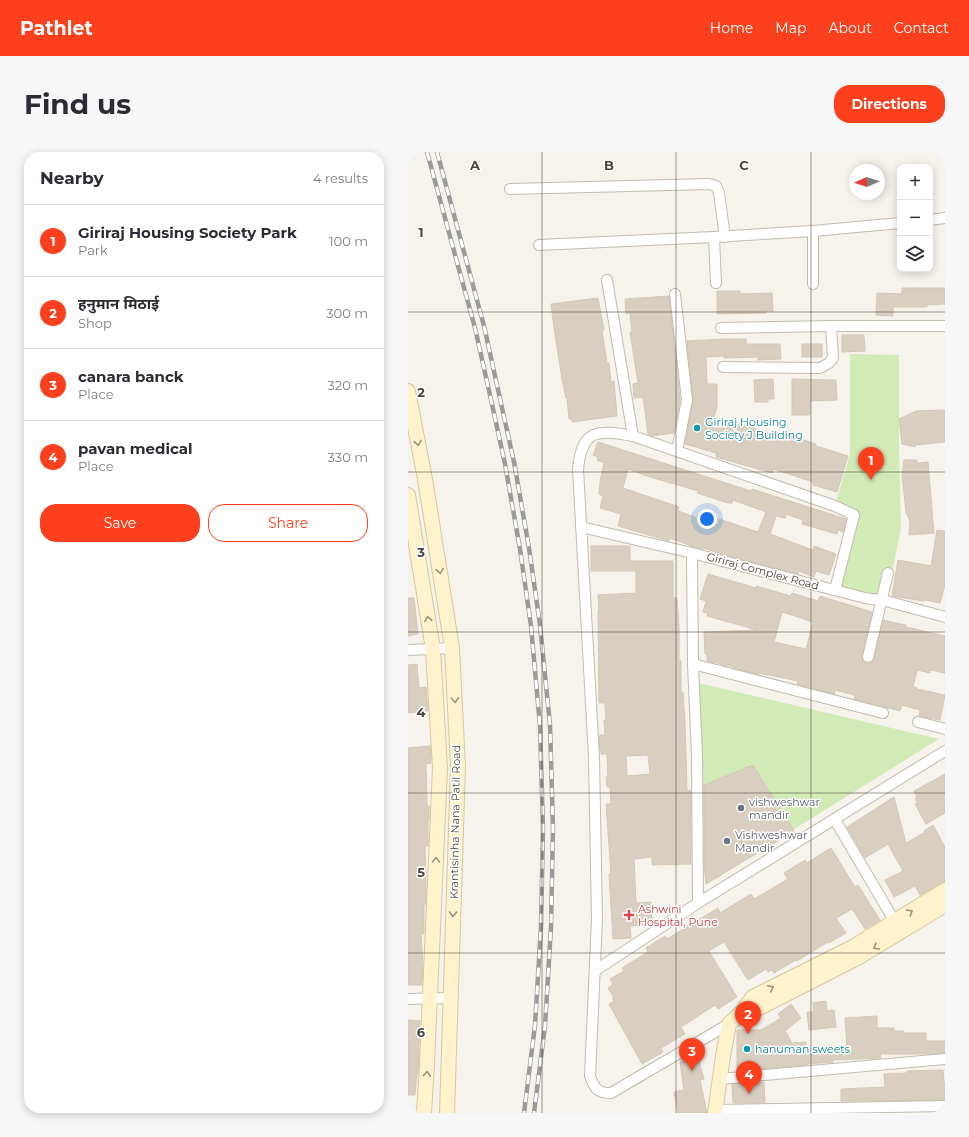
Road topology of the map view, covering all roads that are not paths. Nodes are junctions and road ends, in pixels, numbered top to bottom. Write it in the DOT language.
graph roads {
  1 [pos="510,189"];
  2 [pos="945,218"];
  3 [pos="933,220"];
  4 [pos="897,222"];
  5 [pos="813,230"];
  6 [pos="714,237"];
  7 [pos="725,237"];
  8 [pos="539,245"];
  9 [pos="607,280"];
  10 [pos="716,283"];
  11 [pos="813,284"];
  12 [pos="675,294"];
  13 [pos="832,326"];
  14 [pos="945,326"];
  15 [pos="721,328"];
  16 [pos="723,367"];
  17 [pos="408,390"];
  18 [pos="633,436"];
  19 [pos="677,451"];
  20 [pos="408,495"];
  21 [pos="581,527"];
  22 [pos="692,553"];
  23 [pos="888,573"];
  24 [pos="835,590"];
  25 [pos="882,601"];
  26 [pos="945,617"];
  27 [pos="452,648"];
  28 [pos="433,649"];
  29 [pos="408,650"];
  30 [pos="868,658"];
  31 [pos="693,664"];
  32 [pos="883,713"];
  33 [pos="918,722"];
  34 [pos="945,729"];
  35 [pos="945,751"];
  36 [pos="835,820"];
  37 [pos="945,890"];
  38 [pos="698,903"];
  39 [pos="945,905"];
  40 [pos="895,922"];
  41 [pos="596,970"];
  42 [pos="430,998"];
  43 [pos="451,998"];
  44 [pos="408,999"];
  45 [pos="742,1012"];
  46 [pos="729,1024"];
  47 [pos="945,1059"];
  48 [pos="720,1079"];
  49 [pos="945,1106"];
  50 [pos="716,1112"];
  51 [pos="424,1113"];
  52 [pos="446,1113"];
  1 -- 7 [label="street"];
  2 -- 3 [label="street"];
  4 -- 5 [label="street"];
  5 -- 7 [label="street"];
  5 -- 11 [label="street"];
  6 -- 7 [label="street"];
  6 -- 8 [label="street"];
  6 -- 10 [label="street"];
  9 -- 18 [label="street"];
  12 -- 19 [label="street"];
  13 -- 14 [label="street"];
  13 -- 15 [label="street"];
  13 -- 16 [label="street"];
  17 -- 27 [label="main road, Krantisinha Nana Patil Road, one-way"];
  18 -- 19 [label="street"];
  18 -- 21 [label="street"];
  19 -- 24 [label="street"];
  28 -- 20 [label="main road, Krantisinha Nana Patil Road, one-way"];
  21 -- 22 [label="street, Giriraj Complex Road"];
  21 -- 41 [label="street"];
  22 -- 24 [label="street, Giriraj Complex Road"];
  22 -- 31 [label="street"];
  23 -- 25 [label="street"];
  24 -- 25 [label="street, Giriraj Complex Road"];
  25 -- 26 [label="street, Giriraj Complex Road"];
  25 -- 30 [label="street"];
  27 -- 28 [label="street"];
  27 -- 43 [label="main road, Krantisinha Nana Patil Road, one-way"];
  28 -- 29 [label="street"];
  42 -- 28 [label="main road, Krantisinha Nana Patil Road, one-way"];
  31 -- 32 [label="street"];
  31 -- 38 [label="street"];
  33 -- 34 [label="street"];
  35 -- 36 [label="street"];
  36 -- 38 [label="street"];
  36 -- 40 [label="street"];
  40 -- 37 [label="main road, one-way"];
  38 -- 41 [label="street"];
  39 -- 45 [label="main road, one-way"];
  45 -- 40 [label="main road, one-way"];
  41 -- 46 [label="street"];
  42 -- 43 [label="street"];
  42 -- 44 [label="street"];
  51 -- 42 [label="main road, Krantisinha Nana Patil Road, one-way"];
  43 -- 52 [label="main road, Krantisinha Nana Patil Road"];
  45 -- 46 [label="main road"];
  46 -- 48 [label="main road"];
  47 -- 48 [label="street"];
  48 -- 50 [label="main road"];
  49 -- 50 [label="street"];
}
